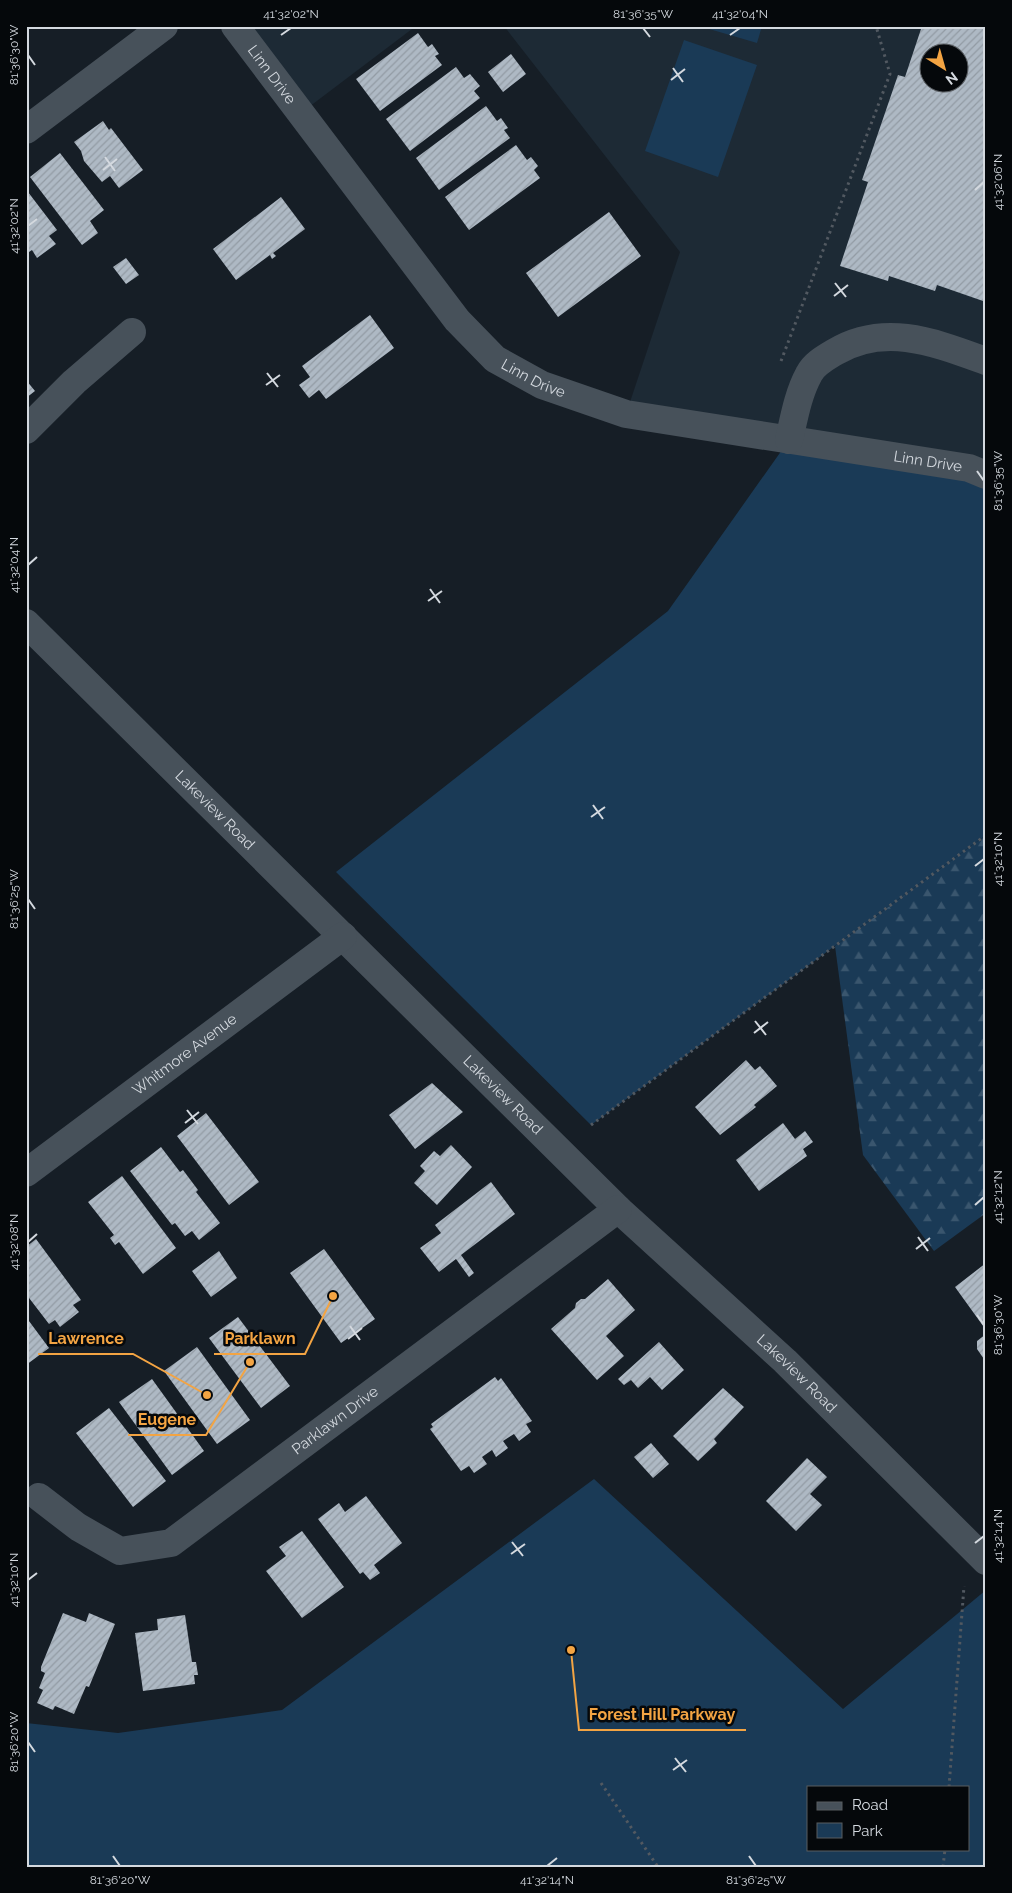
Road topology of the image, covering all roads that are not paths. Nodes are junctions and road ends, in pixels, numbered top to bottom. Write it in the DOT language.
graph roads {
  1 [pos="164,26"];
  2 [pos="236,26"];
  3 [pos="26,130"];
  4 [pos="132,332"];
  5 [pos="986,362"];
  6 [pos="26,430"];
  7 [pos="789,440"];
  8 [pos="986,475"];
  9 [pos="26,623"];
  10 [pos="343,936"];
  11 [pos="26,1173"];
  12 [pos="618,1208"];
  13 [pos="39,1497"];
  14 [pos="986,1562"];
  1 -- 3 [label="street"];
  2 -- 7 [label="street, Linn Drive"];
  4 -- 6 [label="street"];
  5 -- 7 [label="street"];
  7 -- 8 [label="street, Linn Drive"];
  9 -- 10 [label="street, Lakeview Road"];
  10 -- 11 [label="street, Whitmore Avenue"];
  10 -- 12 [label="street, Lakeview Road"];
  12 -- 13 [label="street, Parklawn Drive"];
  12 -- 14 [label="street, Lakeview Road"];
}
